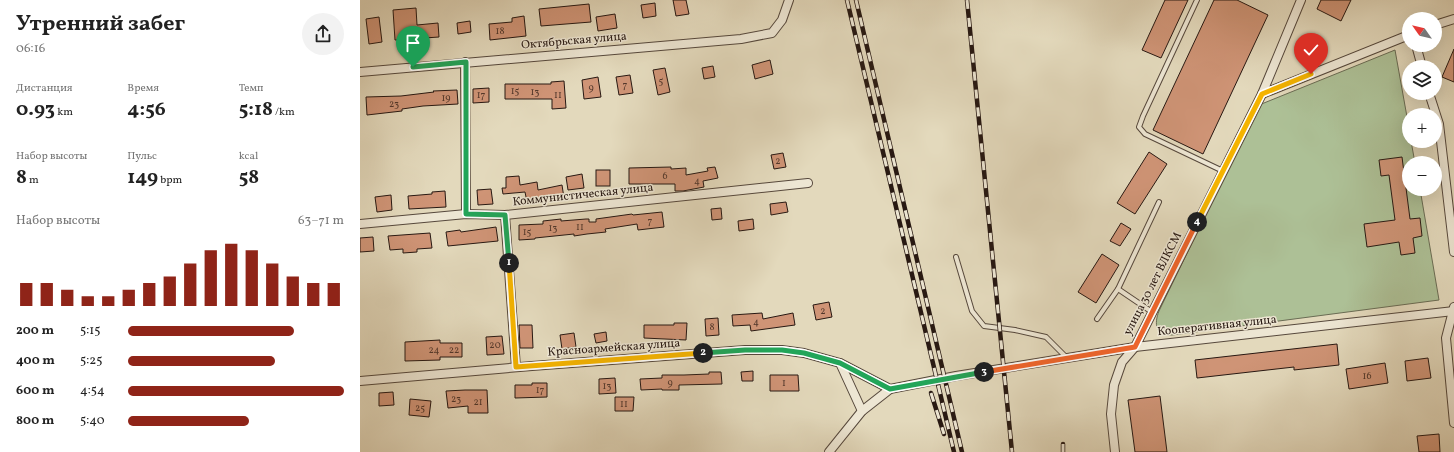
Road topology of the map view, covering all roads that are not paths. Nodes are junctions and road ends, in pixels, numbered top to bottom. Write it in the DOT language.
graph roads {
  1 [pos="789,0"];
  2 [pos="1197,0"];
  3 [pos="1301,0"];
  4 [pos="1454,18"];
  5 [pos="1442,23"];
  6 [pos="1402,38"];
  7 [pos="466,62"];
  8 [pos="360,72"];
  9 [pos="1262,94"];
  10 [pos="1431,100"];
  11 [pos="1223,171"];
  12 [pos="808,183"];
  13 [pos="1158,202"];
  14 [pos="466,214"];
  15 [pos="505,215"];
  16 [pos="360,224"];
  17 [pos="1454,252"];
  18 [pos="956,257"];
  19 [pos="1118,289"];
  20 [pos="1454,310"];
  21 [pos="1152,312"];
  22 [pos="1097,319"];
  23 [pos="1135,347"];
  24 [pos="1067,358"];
  25 [pos="840,363"];
  26 [pos="516,367"];
  27 [pos="360,381"];
  28 [pos="890,389"];
  29 [pos="862,411"];
  30 [pos="1454,423"];
  31 [pos="829,452"];
  32 [pos="1115,452"];
  1 -- 7 [label="street, Октябрьская улица"];
  2 -- 11 [label="lane"];
  3 -- 9 [label="street, улица 30 лет ВЛКСМ"];
  4 -- 5 [label="street"];
  6 -- 9 [label="street"];
  7 -- 8 [label="street, Октябрьская улица"];
  7 -- 14 [label="street"];
  9 -- 11 [label="street, улица 30 лет ВЛКСМ"];
  10 -- 17 [label="street"];
  11 -- 21 [label="street, улица 30 лет ВЛКСМ"];
  12 -- 15 [label="street, Коммунистическая улица"];
  13 -- 19 [label="lane"];
  14 -- 15 [label="street, Коммунистическая улица"];
  14 -- 16 [label="street, Коммунистическая улица"];
  15 -- 26 [label="street"];
  18 -- 24 [label="lane"];
  19 -- 21 [label="lane"];
  19 -- 22 [label="lane"];
  20 -- 23 [label="street, Кооперативная улица"];
  20 -- 30 [label="street"];
  21 -- 23 [label="street, улица 30 лет ВЛКСМ"];
  23 -- 24 [label="street, Кооперативная улица"];
  23 -- 32 [label="street, улица 30 лет ВЛКСМ"];
  24 -- 28 [label="street, Кооперативная улица"];
  25 -- 26 [label="street, Красноармейская улица"];
  25 -- 28 [label="street"];
  25 -- 29 [label="street"];
  26 -- 27 [label="street, Красноармейская улица"];
  28 -- 29 [label="street, Кооперативная улица"];
  29 -- 31 [label="street, Кооперативная улица"];
}
